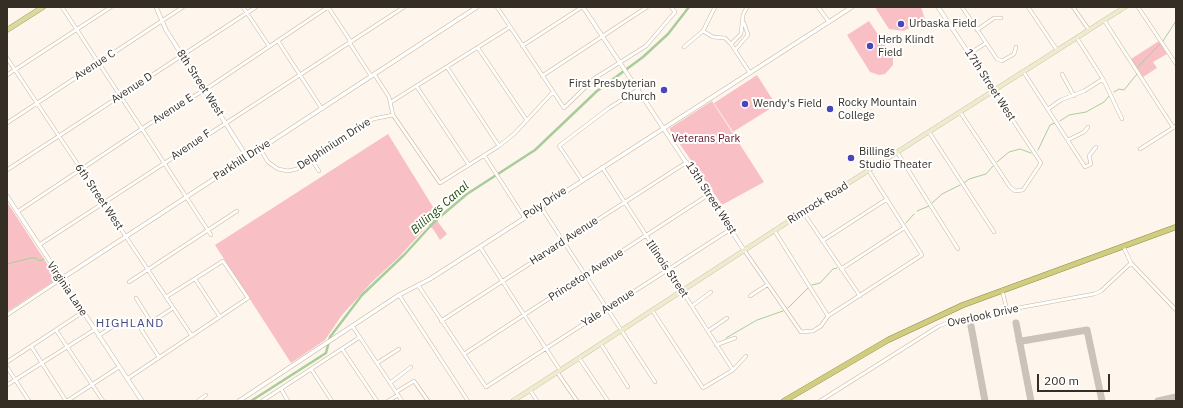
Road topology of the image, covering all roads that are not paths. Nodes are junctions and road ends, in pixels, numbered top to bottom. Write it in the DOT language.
graph roads {
  1 [pos="43,7"];
  2 [pos="62,7"];
  3 [pos="111,7"];
  4 [pos="156,7"];
  5 [pos="183,7"];
  6 [pos="243,7"];
  7 [pos="256,7"];
  8 [pos="328,7"];
  9 [pos="404,7"];
  10 [pos="477,7"];
  11 [pos="497,7"];
  12 [pos="583,7"];
  13 [pos="647,7"];
  14 [pos="671,7"];
  15 [pos="715,7"];
  16 [pos="747,7"];
  17 [pos="818,7"];
  18 [pos="852,7"];
  19 [pos="938,7"];
  20 [pos="962,7"];
  21 [pos="1028,7"];
  22 [pos="1073,7"];
  23 [pos="1125,7"];
  24 [pos="1138,7"];
  25 [pos="1118,9"];
  26 [pos="247,13"];
  27 [pos="1001,18"];
  28 [pos="743,20"];
  29 [pos="1104,20"];
  30 [pos="162,21"];
  31 [pos="829,22"];
  32 [pos="510,27"];
  33 [pos="77,29"];
  34 [pos="7,30"];
  35 [pos="977,30"];
  36 [pos="1089,30"];
  37 [pos="703,32"];
  38 [pos="603,36"];
  39 [pos="1076,38"];
  40 [pos="278,40"];
  41 [pos="350,42"];
  42 [pos="731,44"];
  43 [pos="986,44"];
  44 [pos="269,46"];
  45 [pos="522,46"];
  46 [pos="684,47"];
  47 [pos="478,48"];
  48 [pos="1016,48"];
  49 [pos="735,50"];
  50 [pos="1057,50"];
  51 [pos="969,54"];
  52 [pos="182,56"];
  53 [pos="7,58"];
  54 [pos="99,62"];
  55 [pos="621,62"];
  56 [pos="1176,64"];
  57 [pos="447,67"];
  58 [pos="15,70"];
  59 [pos="1023,71"];
  60 [pos="750,73"];
  61 [pos="300,74"];
  62 [pos="1062,74"];
  63 [pos="7,75"];
  64 [pos="373,75"];
  65 [pos="542,76"];
  66 [pos="1102,79"];
  67 [pos="418,87"];
  68 [pos="639,89"];
  69 [pos="204,90"];
  70 [pos="993,90"];
  71 [pos="553,92"];
  72 [pos="121,96"];
  73 [pos="1074,96"];
  74 [pos="391,102"];
  75 [pos="37,103"];
  76 [pos="1048,108"];
  77 [pos="322,109"];
  78 [pos="960,112"];
  79 [pos="393,115"];
  80 [pos="526,119"];
  81 [pos="1122,119"];
  82 [pos="225,122"];
  83 [pos="7,123"];
  84 [pos="1088,127"];
  85 [pos="1175,127"];
  86 [pos="664,128"];
  87 [pos="142,129"];
  88 [pos="929,132"];
  89 [pos="59,136"];
  90 [pos="1068,140"];
  91 [pos="499,146"];
  92 [pos="1096,147"];
  93 [pos="260,149"];
  94 [pos="1140,149"];
  95 [pos="897,152"];
  96 [pos="484,155"];
  97 [pos="247,157"];
  98 [pos="312,160"];
  99 [pos="687,162"];
  100 [pos="163,163"];
  101 [pos="468,164"];
  102 [pos="602,167"];
  103 [pos="82,169"];
  104 [pos="7,170"];
  105 [pos="869,171"];
  106 [pos="319,172"];
  107 [pos="582,180"];
  108 [pos="709,195"];
  109 [pos="7,196"];
  110 [pos="186,196"];
  111 [pos="887,199"];
  112 [pos="104,202"];
  113 [pos="624,202"];
  114 [pos="541,207"];
  115 [pos="237,211"];
  116 [pos="18,212"];
  117 [pos="803,212"];
  118 [pos="524,217"];
  119 [pos="1176,227"];
  120 [pos="904,228"];
  121 [pos="731,229"];
  122 [pos="207,230"];
  123 [pos="774,230"];
  124 [pos="994,232"];
  125 [pos="211,235"];
  126 [pos="126,236"];
  127 [pos="646,236"];
  128 [pos="822,241"];
  129 [pos="563,242"];
  130 [pos="39,245"];
  131 [pos="1123,246"];
  132 [pos="480,247"];
  133 [pos="958,249"];
  134 [pos="744,250"];
  135 [pos="1131,263"];
  136 [pos="148,269"];
  137 [pos="668,269"];
  138 [pos="841,269"];
  139 [pos="585,275"];
  140 [pos="61,279"];
  141 [pos="195,279"];
  142 [pos="129,282"];
  143 [pos="502,282"];
  144 [pos="418,285"];
  145 [pos="767,285"];
  146 [pos="682,290"];
  147 [pos="1002,290"];
  148 [pos="711,292"];
  149 [pos="399,296"];
  150 [pos="750,296"];
  151 [pos="860,296"];
  152 [pos="166,297"];
  153 [pos="136,298"];
  154 [pos="692,306"];
  155 [pos="173,308"];
  156 [pos="607,309"];
  157 [pos="652,310"];
  158 [pos="1007,310"];
  159 [pos="1176,310"];
  160 [pos="83,312"];
  161 [pos="7,315"];
  162 [pos="524,315"];
  163 [pos="828,316"];
  164 [pos="220,317"];
  165 [pos="727,318"];
  166 [pos="442,321"];
  167 [pos="152,322"];
  168 [pos="115,325"];
  169 [pos="353,326"];
  170 [pos="56,330"];
  171 [pos="94,330"];
  172 [pos="621,330"];
  173 [pos="708,331"];
  174 [pos="98,336"];
  175 [pos="192,336"];
  176 [pos="360,337"];
  177 [pos="735,338"];
  178 [pos="601,344"];
  179 [pos="716,345"];
  180 [pos="31,346"];
  181 [pos="67,347"];
  182 [pos="546,348"];
  183 [pos="342,349"];
  184 [pos="399,349"];
  185 [pos="464,354"];
  186 [pos="746,356"];
  187 [pos="159,357"];
  188 [pos="579,358"];
  189 [pos="7,362"];
  190 [pos="42,363"];
  191 [pos="377,363"];
  192 [pos="7,367"];
  193 [pos="119,367"];
  194 [pos="411,367"];
  195 [pos="311,369"];
  196 [pos="733,370"];
  197 [pos="559,371"];
  198 [pos="127,379"];
  199 [pos="15,380"];
  200 [pos="655,382"];
  201 [pos="390,383"];
  202 [pos="92,384"];
  203 [pos="7,385"];
  204 [pos="628,387"];
  205 [pos="281,389"];
  206 [pos="530,390"];
  207 [pos="397,394"];
  208 [pos="206,395"];
  209 [pos="29,401"];
  210 [pos="66,401"];
  211 [pos="103,401"];
  212 [pos="142,401"];
  213 [pos="198,401"];
  214 [pos="239,401"];
  215 [pos="262,401"];
  216 [pos="288,401"];
  217 [pos="332,401"];
  218 [pos="377,401"];
  219 [pos="388,401"];
  220 [pos="402,401"];
  221 [pos="428,401"];
  222 [pos="468,401"];
  223 [pos="513,401"];
  224 [pos="537,401"];
  225 [pos="577,401"];
  226 [pos="608,401"];
  227 [pos="784,401"];
  228 [pos="820,401"];
  1 -- 34 [label="main road"];
  2 -- 33 [label="street"];
  3 -- 33 [label="street"];
  4 -- 30 [label="street, 8th Street West"];
  5 -- 30 [label="street, Avenue C"];
  6 -- 26 [label="street"];
  7 -- 26 [label="street, Avenue D"];
  8 -- 40 [label="street, Avenue E"];
  8 -- 41 [label="street"];
  9 -- 41 [label="street, Avenue F"];
  10 -- 64 [label="street, Parkhill Drive"];
  11 -- 32 [label="street"];
  12 -- 38 [label="street, 13th Street West"];
  12 -- 45 [label="street"];
  13 -- 38 [label="street"];
  14 -- 55 [label="street"];
  15 -- 37 [label="street"];
  16 -- 28 [label="street"];
  17 -- 31 [label="street"];
  18 -- 31 [label="street, Poly Drive"];
  19 -- 51 [label="street, 17th Street West"];
  20 -- 35 [label="street"];
  21 -- 50 [label="street"];
  22 -- 36 [label="street"];
  23 -- 25 [label="main road, Rimrock Road"];
  24 -- 56 [label="street"];
  25 -- 29 [label="main road, Rimrock Road"];
  26 -- 44 [label="street"];
  26 -- 52 [label="street, Avenue D"];
  27 -- 35 [label="street"];
  28 -- 42 [label="street"];
  28 -- 49 [label="street"];
  29 -- 36 [label="main road, Rimrock Road"];
  29 -- 85 [label="street"];
  30 -- 52 [label="street, 8th Street West"];
  30 -- 54 [label="street, Avenue C"];
  31 -- 60 [label="street, Poly Drive"];
  32 -- 45 [label="street"];
  32 -- 47 [label="street"];
  33 -- 54 [label="street"];
  33 -- 58 [label="street"];
  35 -- 43 [label="street"];
  36 -- 39 [label="main road, Rimrock Road"];
  37 -- 42 [label="street"];
  37 -- 46 [label="street"];
  38 -- 55 [label="street, 13th Street West"];
  38 -- 65 [label="street"];
  39 -- 50 [label="main road, Rimrock Road"];
  39 -- 66 [label="street"];
  40 -- 44 [label="street, Avenue E"];
  40 -- 61 [label="street"];
  41 -- 61 [label="street, Avenue F"];
  41 -- 64 [label="street"];
  42 -- 49 [label="street"];
  43 -- 48 [label="street"];
  43 -- 51 [label="street"];
  44 -- 69 [label="street, Avenue E"];
  45 -- 65 [label="street"];
  47 -- 57 [label="street"];
  47 -- 80 [label="street"];
  49 -- 60 [label="street"];
  50 -- 59 [label="main road, Rimrock Road"];
  51 -- 70 [label="street, 17th Street West"];
  52 -- 69 [label="street, 8th Street West"];
  52 -- 72 [label="street, Avenue D"];
  53 -- 58 [label="street, 6th Street West"];
  54 -- 72 [label="street"];
  54 -- 75 [label="street, Avenue C"];
  55 -- 68 [label="street, 13th Street West"];
  55 -- 71 [label="street"];
  57 -- 67 [label="street"];
  57 -- 91 [label="street"];
  58 -- 63 [label="street"];
  58 -- 75 [label="street, 6th Street West"];
  59 -- 70 [label="main road, Rimrock Road"];
  59 -- 76 [label="street"];
  60 -- 86 [label="street, Poly Drive"];
  61 -- 77 [label="street"];
  61 -- 82 [label="street, Avenue F"];
  62 -- 73 [label="street"];
  64 -- 74 [label="street"];
  64 -- 77 [label="street, Parkhill Drive"];
  65 -- 71 [label="street"];
  66 -- 73 [label="street"];
  66 -- 81 [label="street"];
  67 -- 74 [label="street"];
  67 -- 101 [label="street"];
  68 -- 86 [label="street, 13th Street West"];
  68 -- 107 [label="street"];
  69 -- 82 [label="street, 8th Street West"];
  69 -- 87 [label="street, Avenue E"];
  70 -- 78 [label="main road, Rimrock Road"];
  70 -- 78 [label="street, 17th Street West"];
  71 -- 80 [label="street"];
  72 -- 87 [label="street"];
  72 -- 89 [label="street, Avenue D"];
  73 -- 76 [label="street"];
  74 -- 79 [label="street"];
  75 -- 83 [label="street, Avenue C"];
  75 -- 89 [label="street, 6th Street West"];
  76 -- 90 [label="street"];
  77 -- 93 [label="street, Parkhill Drive"];
  78 -- 88 [label="main road, Rimrock Road"];
  79 -- 98 [label="street, Delphinium Drive"];
  79 -- 101 [label="street"];
  80 -- 91 [label="street"];
  82 -- 97 [label="street, 8th Street West"];
  82 -- 100 [label="street, Avenue F"];
  84 -- 90 [label="street"];
  85 -- 94 [label="street"];
  86 -- 99 [label="street, 13th Street West"];
  86 -- 102 [label="street, Poly Drive"];
  87 -- 100 [label="street"];
  87 -- 103 [label="street, Avenue E"];
  88 -- 95 [label="main road, Rimrock Road"];
  88 -- 124 [label="street"];
  89 -- 103 [label="street, 6th Street West"];
  89 -- 104 [label="street, Avenue D"];
  90 -- 92 [label="street"];
  91 -- 96 [label="street"];
  93 -- 97 [label="street, Parkhill Drive"];
  93 -- 98 [label="street, Delphinium Drive"];
  95 -- 105 [label="main road, Rimrock Road"];
  95 -- 133 [label="street"];
  96 -- 101 [label="street"];
  96 -- 118 [label="street"];
  97 -- 110 [label="street, Parkhill Drive"];
  98 -- 106 [label="street"];
  99 -- 108 [label="street, 13th Street West"];
  99 -- 113 [label="street, Harvard Avenue"];
  100 -- 110 [label="street"];
  100 -- 112 [label="street, Avenue F"];
  102 -- 107 [label="street, Poly Drive"];
  102 -- 113 [label="street, Illinois Street"];
  103 -- 112 [label="street, 6th Street West"];
  103 -- 116 [label="street, Avenue E"];
  105 -- 111 [label="street"];
  105 -- 117 [label="main road, Rimrock Road"];
  107 -- 114 [label="street, Poly Drive"];
  108 -- 121 [label="street, 13th Street West"];
  108 -- 127 [label="street, Princeton Avenue"];
  109 -- 116 [label="street, Virginia Lane"];
  110 -- 122 [label="street"];
  110 -- 126 [label="street, Parkhill Drive"];
  111 -- 120 [label="street"];
  111 -- 128 [label="street"];
  112 -- 126 [label="street, 6th Street West"];
  112 -- 130 [label="street, Avenue F"];
  113 -- 127 [label="street, Illinois Street"];
  113 -- 129 [label="street, Harvard Avenue"];
  114 -- 118 [label="street, Poly Drive"];
  114 -- 129 [label="street"];
  115 -- 122 [label="street"];
  116 -- 130 [label="street, Virginia Lane"];
  117 -- 123 [label="main road, Rimrock Road"];
  117 -- 128 [label="street"];
  118 -- 132 [label="street, Poly Drive"];
  119 -- 131 [label="highway"];
  120 -- 138 [label="street"];
  120 -- 151 [label="street"];
  121 -- 134 [label="street, 13th Street West"];
  121 -- 137 [label="street, Yale Avenue"];
  122 -- 125 [label="street"];
  122 -- 136 [label="street"];
  123 -- 134 [label="main road, Rimrock Road"];
  123 -- 163 [label="street"];
  126 -- 136 [label="street, 6th Street West"];
  126 -- 140 [label="street, Parkhill Drive"];
  127 -- 137 [label="street, Illinois Street"];
  127 -- 139 [label="street, Princeton Avenue"];
  128 -- 138 [label="street"];
  129 -- 139 [label="street"];
  129 -- 143 [label="street, Harvard Avenue"];
  130 -- 140 [label="street, Virginia Lane"];
  131 -- 135 [label="street"];
  131 -- 147 [label="highway"];
  132 -- 143 [label="street"];
  132 -- 144 [label="street, Poly Drive"];
  134 -- 145 [label="street"];
  134 -- 146 [label="main road, Rimrock Road"];
  135 -- 158 [label="street, Overlook Drive"];
  135 -- 159 [label="street"];
  136 -- 142 [label="street"];
  136 -- 152 [label="street, 6th Street West"];
  137 -- 146 [label="street, Illinois Street"];
  137 -- 156 [label="street, Yale Avenue"];
  138 -- 151 [label="street"];
  139 -- 156 [label="street"];
  139 -- 162 [label="street, Princeton Avenue"];
  140 -- 160 [label="street, Virginia Lane"];
  140 -- 161 [label="street, Parkhill Drive"];
  141 -- 152 [label="street"];
  141 -- 164 [label="street"];
  141 -- 164 [label="street"];
  143 -- 162 [label="street"];
  143 -- 166 [label="street, Harvard Avenue"];
  144 -- 149 [label="street, Poly Drive"];
  144 -- 166 [label="street"];
  145 -- 150 [label="street"];
  145 -- 163 [label="street"];
  146 -- 154 [label="street, Illinois Street"];
  146 -- 157 [label="main road, Rimrock Road"];
  147 -- 158 [label="street"];
  147 -- 227 [label="highway"];
  148 -- 154 [label="street"];
  149 -- 169 [label="street, Poly Drive"];
  149 -- 222 [label="street"];
  151 -- 163 [label="street"];
  152 -- 155 [label="street, 6th Street West"];
  153 -- 167 [label="street"];
  154 -- 173 [label="street, Illinois Street"];
  155 -- 167 [label="street"];
  155 -- 175 [label="street, 6th Street West"];
  156 -- 172 [label="street"];
  156 -- 182 [label="street, Yale Avenue"];
  157 -- 172 [label="main road, Rimrock Road"];
  157 -- 196 [label="street"];
  158 -- 228 [label="street, Overlook Drive"];
  160 -- 170 [label="street"];
  160 -- 171 [label="street, Virginia Lane"];
  162 -- 182 [label="street"];
  162 -- 185 [label="street, Princeton Avenue"];
  164 -- 175 [label="street"];
  165 -- 173 [label="street"];
  166 -- 185 [label="street"];
  167 -- 187 [label="street"];
  168 -- 174 [label="street"];
  169 -- 176 [label="street"];
  169 -- 214 [label="street, Poly Drive"];
  170 -- 180 [label="street"];
  170 -- 181 [label="street"];
  171 -- 174 [label="street, Virginia Lane"];
  171 -- 181 [label="street"];
  172 -- 178 [label="main road, Rimrock Road"];
  172 -- 200 [label="street"];
  173 -- 179 [label="street, Illinois Street"];
  174 -- 193 [label="street, Virginia Lane"];
  175 -- 187 [label="street"];
  176 -- 183 [label="street"];
  176 -- 191 [label="street"];
  177 -- 179 [label="street"];
  178 -- 188 [label="main road, Rimrock Road"];
  178 -- 204 [label="street"];
  179 -- 196 [label="street, Illinois Street"];
  180 -- 189 [label="street"];
  180 -- 190 [label="street"];
  181 -- 190 [label="street"];
  181 -- 202 [label="street"];
  182 -- 185 [label="street, Yale Avenue"];
  182 -- 197 [label="street"];
  183 -- 195 [label="street"];
  183 -- 218 [label="street"];
  184 -- 191 [label="street"];
  186 -- 196 [label="street"];
  187 -- 198 [label="street"];
  188 -- 197 [label="main road, Rimrock Road"];
  188 -- 226 [label="street"];
  190 -- 199 [label="street"];
  190 -- 210 [label="street"];
  191 -- 201 [label="street"];
  192 -- 199 [label="street"];
  193 -- 198 [label="street, Virginia Lane"];
  193 -- 202 [label="street"];
  194 -- 201 [label="street"];
  195 -- 205 [label="street"];
  195 -- 217 [label="street"];
  197 -- 206 [label="main road, Rimrock Road"];
  197 -- 225 [label="street"];
  198 -- 212 [label="street, Virginia Lane"];
  199 -- 203 [label="street"];
  199 -- 209 [label="street"];
  201 -- 207 [label="street"];
  202 -- 210 [label="street"];
  202 -- 211 [label="street"];
  205 -- 215 [label="street"];
  205 -- 216 [label="street"];
  206 -- 223 [label="main road, Rimrock Road"];
  206 -- 224 [label="street"];
  207 -- 219 [label="street"];
  207 -- 220 [label="street"];
  207 -- 221 [label="street"];
  208 -- 213 [label="street"];
}
